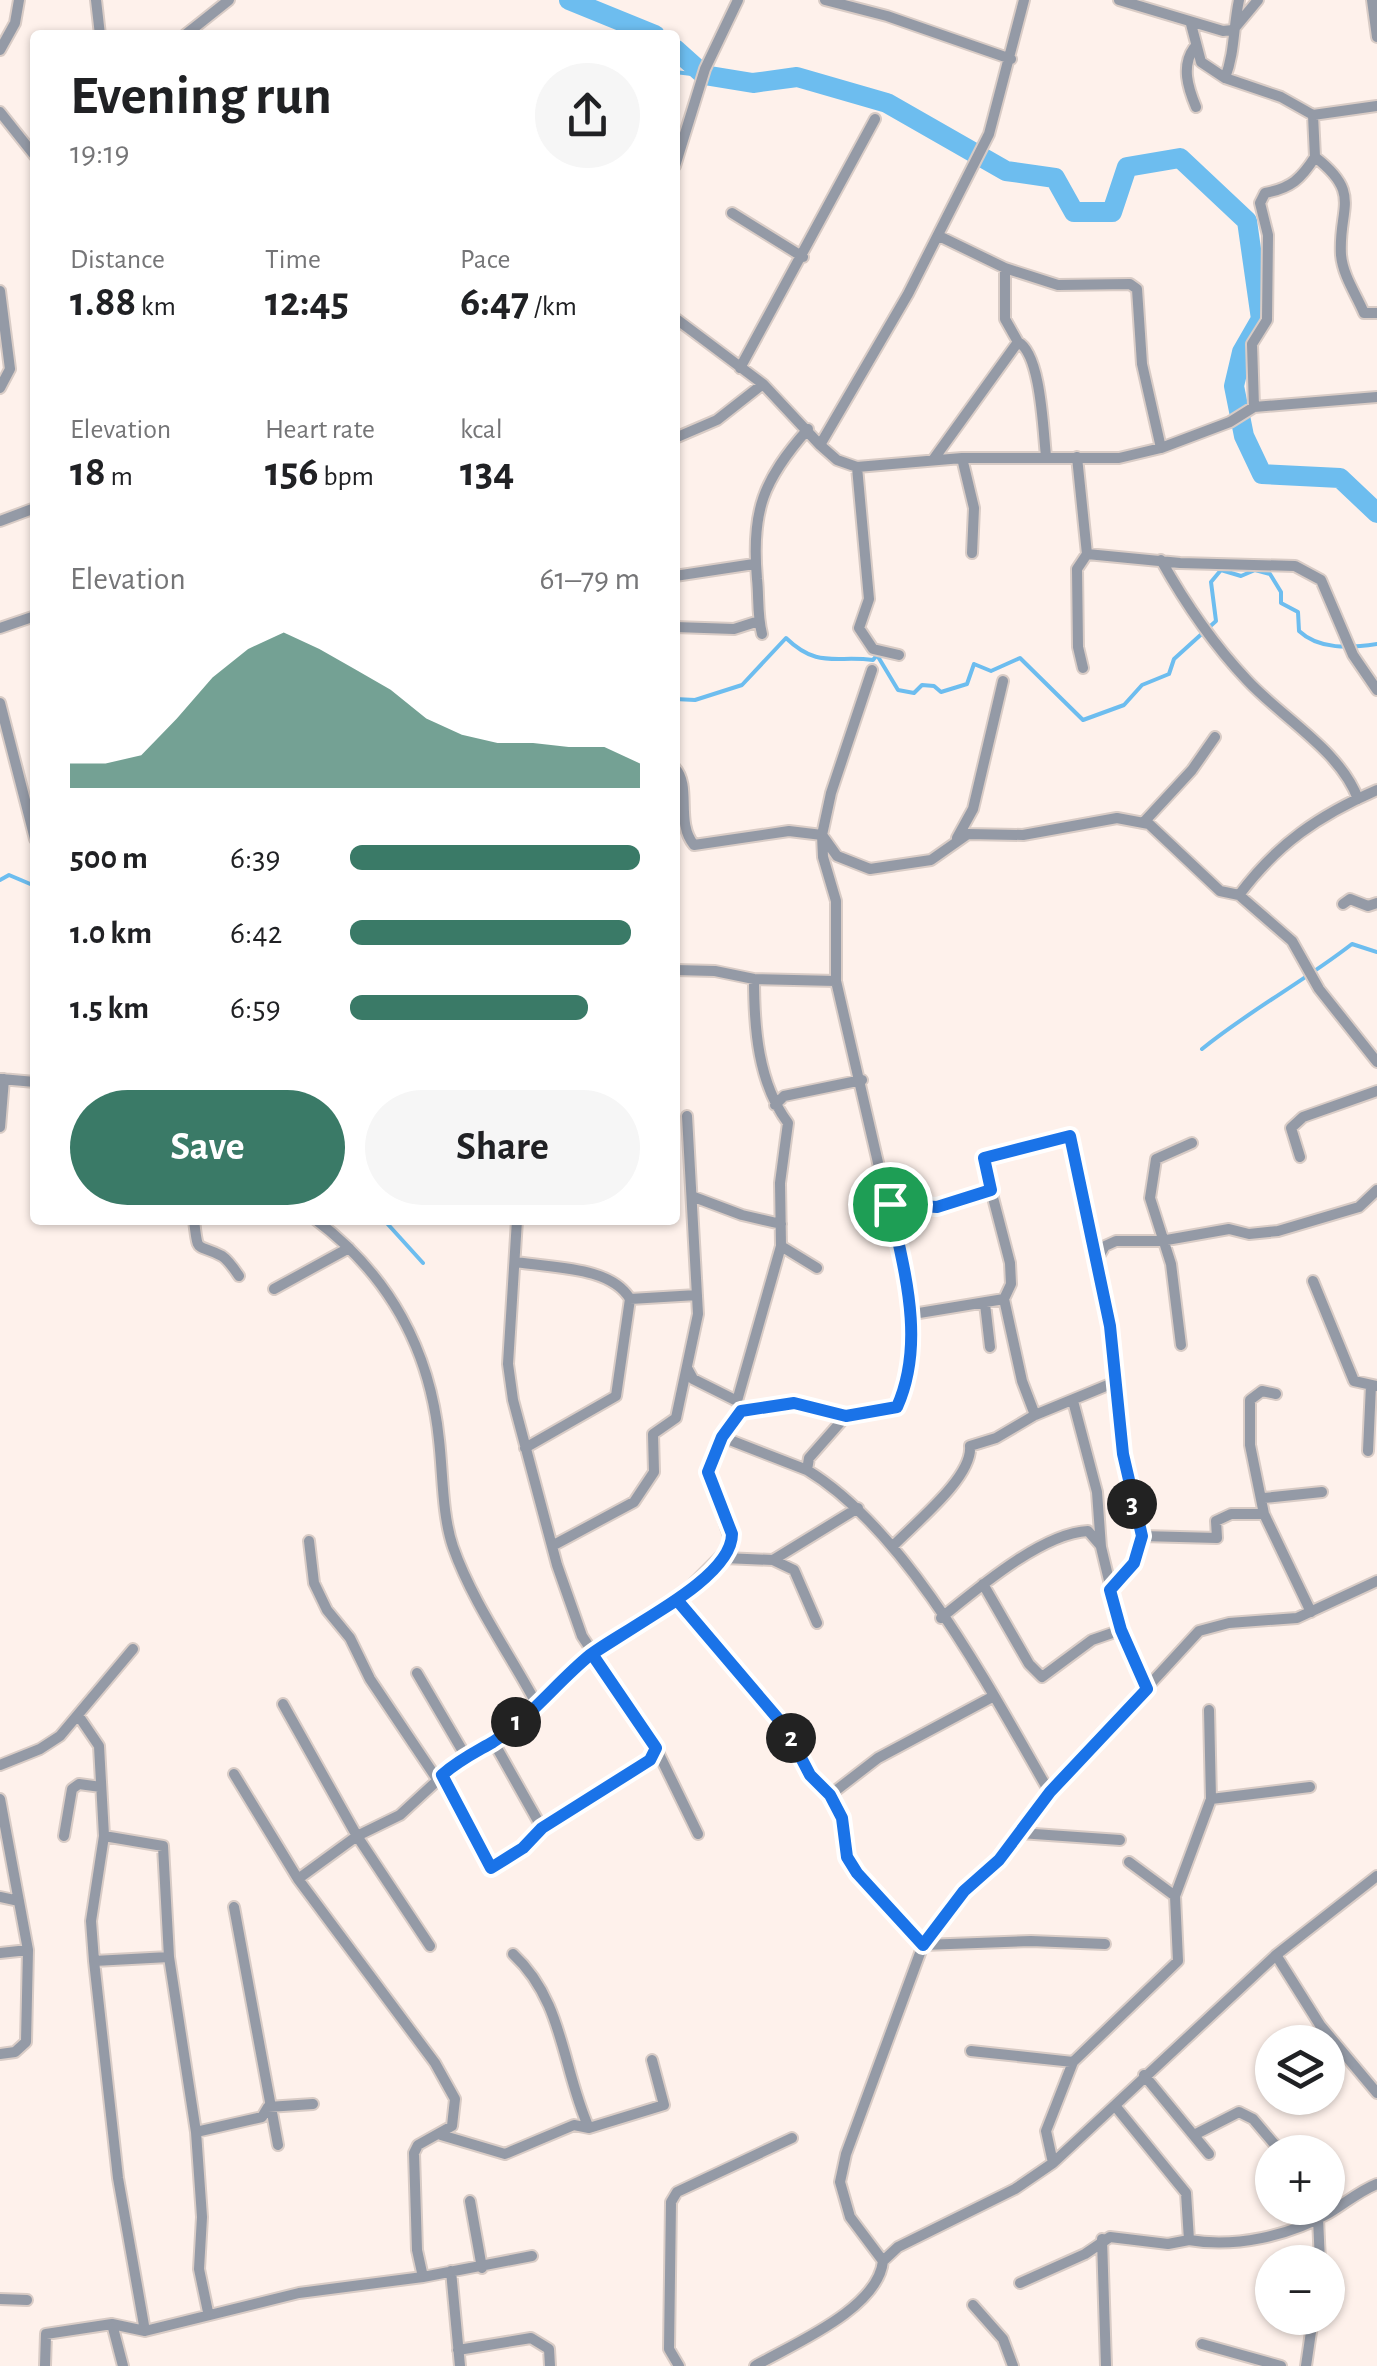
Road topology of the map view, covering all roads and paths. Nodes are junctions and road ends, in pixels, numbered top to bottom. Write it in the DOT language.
graph roads {
  1 [pos="19,0"];
  2 [pos="96,0"];
  3 [pos="228,0"];
  4 [pos="738,0"];
  5 [pos="825,0"];
  6 [pos="1024,0"];
  7 [pos="1239,0"];
  8 [pos="1258,0"];
  9 [pos="1372,0"];
  10 [pos="1127,2"];
  11 [pos="1191,24"];
  12 [pos="99,30"];
  13 [pos="192,30"];
  14 [pos="1233,30"];
  15 [pos="1377,37"];
  16 [pos="1194,48"];
  17 [pos="0,50"];
  18 [pos="1011,59"];
  19 [pos="1224,78"];
  20 [pos="1377,106"];
  21 [pos="1196,107"];
  22 [pos="0,112"];
  23 [pos="1313,115"];
  24 [pos="874,119"];
  25 [pos="30,150"];
  26 [pos="680,150"];
  27 [pos="1315,157"];
  28 [pos="732,212"];
  29 [pos="939,236"];
  30 [pos="803,256"];
  31 [pos="1005,268"];
  32 [pos="0,291"];
  33 [pos="1377,312"];
  34 [pos="680,322"];
  35 [pos="1018,342"];
  36 [pos="740,368"];
  37 [pos="762,384"];
  38 [pos="0,388"];
  39 [pos="1377,397"];
  40 [pos="1254,406"];
  41 [pos="808,429"];
  42 [pos="680,436"];
  43 [pos="820,445"];
  44 [pos="1161,448"];
  45 [pos="1046,456"];
  46 [pos="1077,457"];
  47 [pos="962,458"];
  48 [pos="933,460"];
  49 [pos="857,467"];
  50 [pos="30,510"];
  51 [pos="0,520"];
  52 [pos="972,553"];
  53 [pos="1086,554"];
  54 [pos="1160,560"];
  55 [pos="754,564"];
  56 [pos="680,575"];
  57 [pos="30,618"];
  58 [pos="680,627"];
  59 [pos="0,628"];
  60 [pos="899,655"];
  61 [pos="1083,668"];
  62 [pos="872,670"];
  63 [pos="1002,681"];
  64 [pos="1377,690"];
  65 [pos="0,702"];
  66 [pos="1214,737"];
  67 [pos="680,779"];
  68 [pos="1377,790"];
  69 [pos="1358,799"];
  70 [pos="30,819"];
  71 [pos="1143,823"];
  72 [pos="822,835"];
  73 [pos="956,838"];
  74 [pos="1240,895"];
  75 [pos="1377,903"];
  76 [pos="1343,904"];
  77 [pos="680,970"];
  78 [pos="754,979"];
  79 [pos="836,981"];
  80 [pos="1377,1062"];
  81 [pos="2,1079"];
  82 [pos="862,1080"];
  83 [pos="30,1082"];
  84 [pos="1377,1091"];
  85 [pos="774,1105"];
  86 [pos="687,1116"];
  87 [pos="0,1127"];
  88 [pos="1192,1142"];
  89 [pos="1300,1158"];
  90 [pos="991,1190"];
  91 [pos="1377,1190"];
  92 [pos="694,1197"];
  93 [pos="890,1204"];
  94 [pos="781,1224"];
  95 [pos="195,1225"];
  96 [pos="322,1225"];
  97 [pos="518,1225"];
  98 [pos="1161,1241"];
  99 [pos="781,1246"];
  100 [pos="350,1248"];
  101 [pos="1096,1261"];
  102 [pos="517,1262"];
  103 [pos="817,1268"];
  104 [pos="240,1276"];
  105 [pos="1313,1281"];
  106 [pos="274,1290"];
  107 [pos="697,1295"];
  108 [pos="630,1299"];
  109 [pos="1004,1299"];
  110 [pos="984,1304"];
  111 [pos="913,1314"];
  112 [pos="1181,1345"];
  113 [pos="990,1347"];
  114 [pos="686,1367"];
  115 [pos="1113,1383"];
  116 [pos="1374,1385"];
  117 [pos="1276,1394"];
  118 [pos="1072,1400"];
  119 [pos="739,1406"];
  120 [pos="846,1416"];
  121 [pos="1035,1416"];
  122 [pos="722,1437"];
  123 [pos="525,1448"];
  124 [pos="1368,1450"];
  125 [pos="807,1470"];
  126 [pos="1322,1492"];
  127 [pos="1264,1498"];
  128 [pos="858,1508"];
  129 [pos="1264,1514"];
  130 [pos="1142,1536"];
  131 [pos="309,1541"];
  132 [pos="552,1546"];
  133 [pos="893,1546"];
  134 [pos="1101,1547"];
  135 [pos="724,1558"];
  136 [pos="773,1560"];
  137 [pos="1377,1581"];
  138 [pos="984,1584"];
  139 [pos="1110,1590"];
  140 [pos="677,1600"];
  141 [pos="1311,1612"];
  142 [pos="941,1618"];
  143 [pos="817,1623"];
  144 [pos="1121,1630"];
  145 [pos="133,1649"];
  146 [pos="592,1654"];
  147 [pos="417,1673"];
  148 [pos="1147,1689"];
  149 [pos="994,1696"];
  150 [pos="536,1703"];
  151 [pos="283,1704"];
  152 [pos="1209,1710"];
  153 [pos="78,1716"];
  154 [pos="494,1741"];
  155 [pos="656,1748"];
  156 [pos="465,1755"];
  157 [pos="0,1764"];
  158 [pos="234,1774"];
  159 [pos="440,1777"];
  160 [pos="100,1786"];
  161 [pos="1310,1787"];
  162 [pos="1050,1792"];
  163 [pos="830,1795"];
  164 [pos="1211,1800"];
  165 [pos="0,1801"];
  166 [pos="542,1828"];
  167 [pos="1020,1833"];
  168 [pos="698,1834"];
  169 [pos="64,1836"];
  170 [pos="104,1836"];
  171 [pos="357,1836"];
  172 [pos="1120,1840"];
  173 [pos="1129,1862"];
  174 [pos="1377,1876"];
  175 [pos="298,1879"];
  176 [pos="1175,1896"];
  177 [pos="0,1897"];
  178 [pos="19,1901"];
  179 [pos="234,1907"];
  180 [pos="1105,1944"];
  181 [pos="923,1945"];
  182 [pos="430,1946"];
  183 [pos="28,1950"];
  184 [pos="0,1953"];
  185 [pos="512,1954"];
  186 [pos="1276,1955"];
  187 [pos="168,1957"];
  188 [pos="94,1961"];
  189 [pos="971,2050"];
  190 [pos="0,2054"];
  191 [pos="652,2060"];
  192 [pos="1074,2062"];
  193 [pos="1144,2075"];
  194 [pos="1377,2094"];
  195 [pos="314,2104"];
  196 [pos="268,2107"];
  197 [pos="1116,2107"];
  198 [pos="590,2128"];
  199 [pos="196,2132"];
  200 [pos="442,2134"];
  201 [pos="1267,2135"];
  202 [pos="1194,2136"];
  203 [pos="792,2138"];
  204 [pos="278,2144"];
  205 [pos="1209,2154"];
  206 [pos="1052,2163"];
  207 [pos="1377,2184"];
  208 [pos="1345,2201"];
  209 [pos="470,2202"];
  210 [pos="1294,2225"];
  211 [pos="1102,2239"];
  212 [pos="1190,2240"];
  213 [pos="532,2256"];
  214 [pos="884,2261"];
  215 [pos="482,2268"];
  216 [pos="451,2271"];
  217 [pos="423,2277"];
  218 [pos="1020,2283"];
  219 [pos="0,2299"];
  220 [pos="27,2300"];
  221 [pos="974,2305"];
  222 [pos="208,2312"];
  223 [pos="112,2324"];
  224 [pos="145,2330"];
  225 [pos="1311,2335"];
  226 [pos="1202,2344"];
  227 [pos="458,2350"];
  228 [pos="45,2366"];
  229 [pos="123,2366"];
  230 [pos="460,2366"];
  231 [pos="550,2366"];
  232 [pos="679,2366"];
  233 [pos="755,2366"];
  234 [pos="1013,2366"];
  235 [pos="1106,2366"];
  236 [pos="1281,2366"];
  237 [pos="1306,2366"];
  1 -- 17 [label="street"];
  2 -- 12 [label="street"];
  3 -- 13 [label="street"];
  4 -- 26 [label="street"];
  5 -- 18 [label="street"];
  6 -- 18 [label="street"];
  7 -- 14 [label="street"];
  8 -- 14 [label="street"];
  9 -- 15 [label="street"];
  10 -- 11 [label="street"];
  11 -- 14 [label="street"];
  11 -- 16 [label="street"];
  14 -- 19 [label="street"];
  16 -- 19 [label="street"];
  16 -- 21 [label="street"];
  18 -- 29 [label="street"];
  19 -- 23 [label="street"];
  20 -- 23 [label="street"];
  22 -- 25 [label="street"];
  23 -- 27 [label="street"];
  24 -- 30 [label="street"];
  27 -- 33 [label="street"];
  27 -- 40 [label="street"];
  28 -- 30 [label="street"];
  29 -- 31 [label="street"];
  29 -- 43 [label="street"];
  30 -- 36 [label="street"];
  31 -- 35 [label="street"];
  31 -- 44 [label="street"];
  32 -- 38 [label="street"];
  34 -- 36 [label="street"];
  35 -- 45 [label="street"];
  35 -- 48 [label="street"];
  36 -- 37 [label="street"];
  37 -- 41 [label="street"];
  37 -- 42 [label="street"];
  39 -- 40 [label="street"];
  40 -- 44 [label="street"];
  41 -- 43 [label="street"];
  41 -- 55 [label="street"];
  43 -- 49 [label="street"];
  44 -- 46 [label="street"];
  45 -- 46 [label="street"];
  45 -- 47 [label="street"];
  46 -- 53 [label="street"];
  47 -- 48 [label="street"];
  47 -- 52 [label="street"];
  48 -- 49 [label="street"];
  49 -- 60 [label="street"];
  50 -- 51 [label="street"];
  53 -- 54 [label="street"];
  53 -- 61 [label="street"];
  54 -- 64 [label="street"];
  54 -- 69 [label="street"];
  55 -- 56 [label="street"];
  55 -- 58 [label="street"];
  57 -- 59 [label="street"];
  62 -- 72 [label="street"];
  63 -- 73 [label="street"];
  65 -- 70 [label="street"];
  66 -- 71 [label="street"];
  67 -- 72 [label="street"];
  68 -- 69 [label="street"];
  69 -- 74 [label="street"];
  71 -- 73 [label="street"];
  71 -- 74 [label="street"];
  72 -- 73 [label="street"];
  72 -- 79 [label="street"];
  74 -- 80 [label="street"];
  75 -- 76 [label="street"];
  77 -- 78 [label="street"];
  78 -- 79 [label="street"];
  78 -- 85 [label="street"];
  79 -- 82 [label="street"];
  81 -- 83 [label="street"];
  81 -- 87 [label="street"];
  82 -- 85 [label="street"];
  82 -- 93 [label="street"];
  84 -- 89 [label="street"];
  85 -- 94 [label="street"];
  86 -- 92 [label="street"];
  88 -- 98 [label="street"];
  90 -- 93 [label="street"];
  90 -- 101 [label="street"];
  90 -- 109 [label="street"];
  91 -- 98 [label="street"];
  92 -- 94 [label="street"];
  92 -- 107 [label="street"];
  93 -- 111 [label="street"];
  94 -- 99 [label="street"];
  95 -- 104 [label="street"];
  96 -- 100 [label="street"];
  97 -- 102 [label="street"];
  98 -- 101 [label="street"];
  98 -- 112 [label="street"];
  99 -- 103 [label="street"];
  99 -- 119 [label="street"];
  100 -- 106 [label="street"];
  100 -- 150 [label="street"];
  101 -- 115 [label="street"];
  102 -- 108 [label="street"];
  102 -- 123 [label="street"];
  105 -- 116 [label="street"];
  107 -- 108 [label="street"];
  107 -- 114 [label="street"];
  108 -- 123 [label="street"];
  109 -- 110 [label="street"];
  109 -- 121 [label="street"];
  110 -- 111 [label="street"];
  110 -- 113 [label="street"];
  111 -- 120 [label="street"];
  114 -- 119 [label="street"];
  114 -- 132 [label="street"];
  115 -- 118 [label="street"];
  115 -- 130 [label="street"];
  116 -- 124 [label="street"];
  117 -- 127 [label="street"];
  118 -- 121 [label="street"];
  118 -- 134 [label="street"];
  119 -- 120 [label="street"];
  119 -- 122 [label="street"];
  120 -- 125 [label="street"];
  121 -- 133 [label="street"];
  122 -- 125 [label="street"];
  122 -- 135 [label="street"];
  123 -- 132 [label="street"];
  125 -- 128 [label="street"];
  126 -- 127 [label="street"];
  127 -- 129 [label="street"];
  128 -- 133 [label="street"];
  128 -- 136 [label="street"];
  129 -- 130 [label="street"];
  129 -- 141 [label="street"];
  130 -- 139 [label="street"];
  131 -- 159 [label="street"];
  132 -- 146 [label="street"];
  133 -- 142 [label="street"];
  134 -- 138 [label="street"];
  134 -- 139 [label="street"];
  135 -- 136 [label="street"];
  135 -- 140 [label="street"];
  136 -- 143 [label="street"];
  137 -- 141 [label="street"];
  138 -- 142 [label="street"];
  138 -- 144 [label="street"];
  139 -- 144 [label="street"];
  140 -- 146 [label="street"];
  140 -- 163 [label="street"];
  141 -- 148 [label="street"];
  142 -- 149 [label="street"];
  144 -- 148 [label="street"];
  145 -- 153 [label="street"];
  146 -- 150 [label="street"];
  146 -- 155 [label="street"];
  147 -- 156 [label="street"];
  148 -- 162 [label="street"];
  149 -- 162 [label="street"];
  149 -- 163 [label="street"];
  150 -- 154 [label="street"];
  151 -- 171 [label="street"];
  152 -- 164 [label="street"];
  153 -- 157 [label="street"];
  153 -- 160 [label="street"];
  154 -- 156 [label="street"];
  154 -- 166 [label="street"];
  155 -- 166 [label="street"];
  155 -- 168 [label="street"];
  156 -- 159 [label="street"];
  158 -- 175 [label="street"];
  159 -- 166 [label="street"];
  159 -- 171 [label="street"];
  160 -- 169 [label="street"];
  160 -- 170 [label="street"];
  161 -- 164 [label="street"];
  162 -- 167 [label="street"];
  163 -- 181 [label="street"];
  164 -- 176 [label="street"];
  165 -- 178 [label="street"];
  167 -- 172 [label="street"];
  167 -- 181 [label="street"];
  170 -- 187 [label="street"];
  170 -- 188 [label="street"];
  171 -- 175 [label="street"];
  171 -- 182 [label="street"];
  173 -- 176 [label="street"];
  174 -- 186 [label="street"];
  175 -- 200 [label="street"];
  176 -- 192 [label="street"];
  177 -- 178 [label="street"];
  178 -- 183 [label="street"];
  179 -- 196 [label="street"];
  180 -- 181 [label="street"];
  181 -- 214 [label="street"];
  183 -- 184 [label="street"];
  183 -- 190 [label="street"];
  185 -- 198 [label="street"];
  186 -- 193 [label="street"];
  186 -- 194 [label="street"];
  187 -- 188 [label="street"];
  187 -- 199 [label="street"];
  188 -- 224 [label="street"];
  189 -- 192 [label="street"];
  191 -- 198 [label="street"];
  192 -- 206 [label="street"];
  193 -- 197 [label="street"];
  193 -- 202 [label="street"];
  195 -- 196 [label="street"];
  196 -- 199 [label="street"];
  196 -- 204 [label="street"];
  197 -- 206 [label="street"];
  197 -- 212 [label="street"];
  198 -- 200 [label="street"];
  199 -- 222 [label="street"];
  200 -- 217 [label="street"];
  201 -- 202 [label="street"];
  202 -- 205 [label="street"];
  203 -- 232 [label="street"];
  206 -- 214 [label="street"];
  207 -- 208 [label="street"];
  209 -- 215 [label="street"];
  210 -- 212 [label="street"];
  211 -- 212 [label="street"];
  211 -- 218 [label="street"];
  211 -- 235 [label="street"];
  213 -- 215 [label="street"];
  214 -- 233 [label="street"];
  215 -- 216 [label="street"];
  216 -- 217 [label="street"];
  216 -- 227 [label="street"];
  217 -- 222 [label="street"];
  219 -- 220 [label="street"];
  221 -- 234 [label="street"];
  222 -- 224 [label="street"];
  223 -- 224 [label="street"];
  223 -- 228 [label="street"];
  223 -- 229 [label="street"];
  225 -- 237 [label="street"];
  226 -- 236 [label="street"];
  227 -- 230 [label="street"];
  227 -- 231 [label="street"];
}
